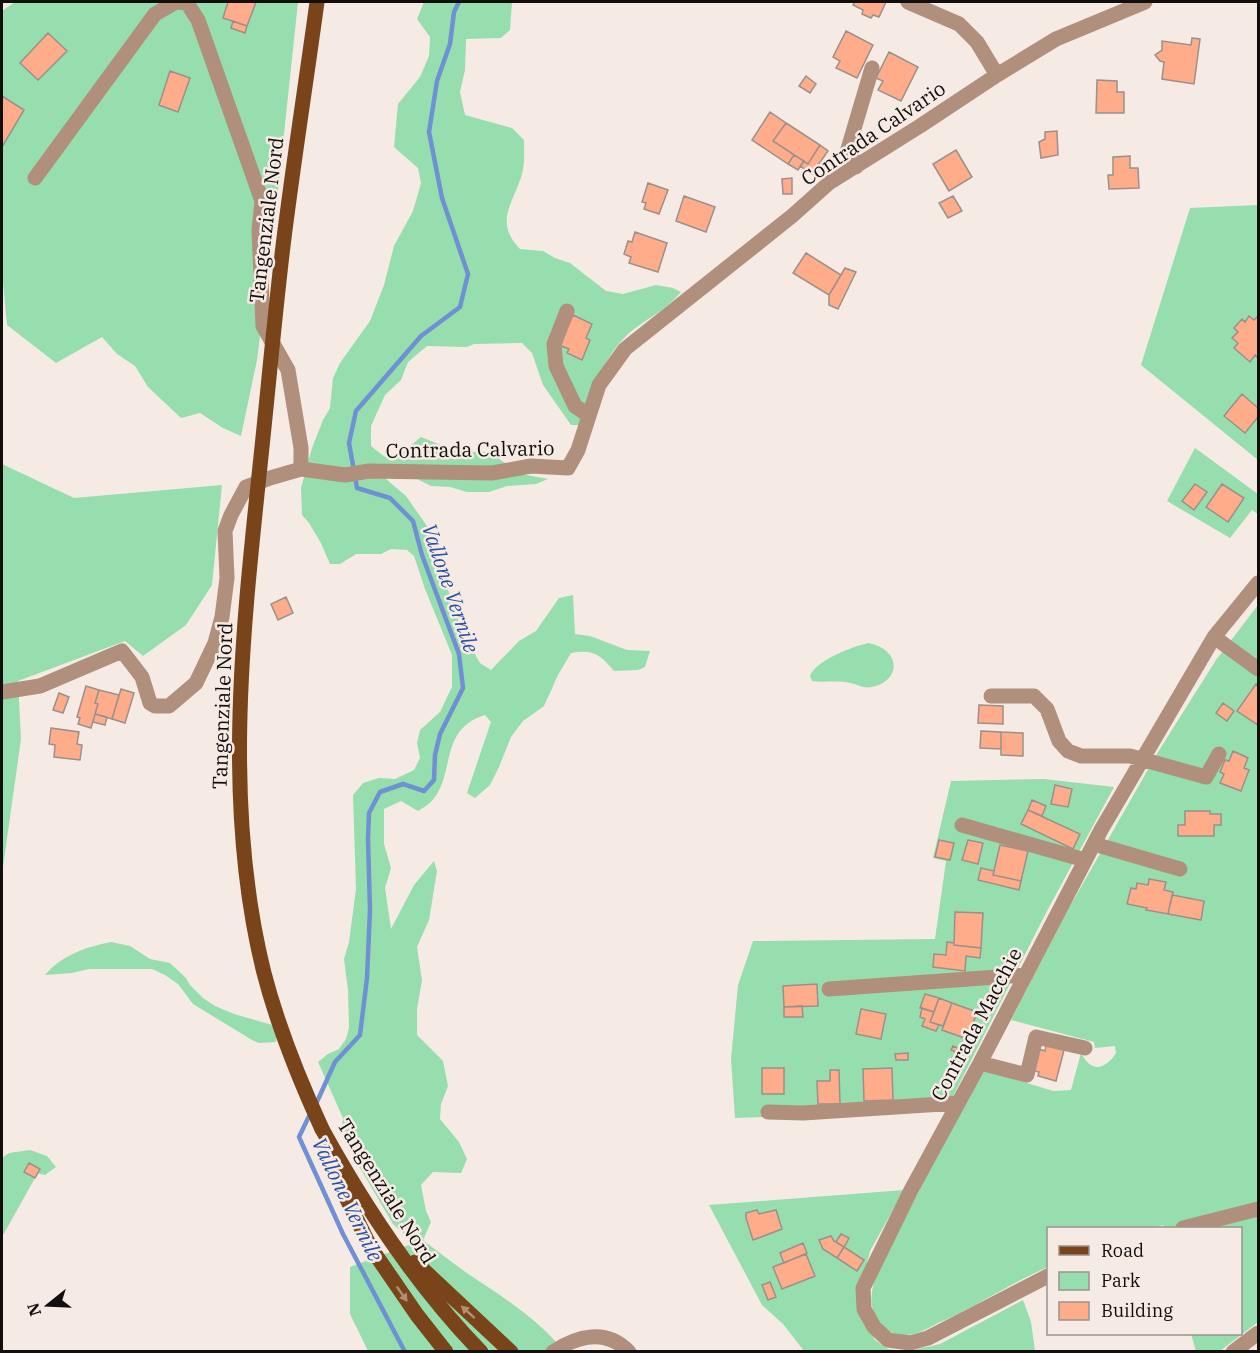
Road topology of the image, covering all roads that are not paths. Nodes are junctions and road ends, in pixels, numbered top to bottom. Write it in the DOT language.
graph roads {
  1 [pos="317,2"];
  2 [pos="908,2"];
  3 [pos="1145,2"];
  4 [pos="872,68"];
  5 [pos="997,75"];
  6 [pos="856,166"];
  7 [pos="35,178"];
  8 [pos="567,311"];
  9 [pos="588,415"];
  10 [pos="301,469"];
  11 [pos="1258,583"];
  12 [pos="1214,637"];
  13 [pos="1258,669"];
  14 [pos="2,692"];
  15 [pos="991,696"];
  16 [pos="1220,754"];
  17 [pos="1141,759"];
  18 [pos="962,825"];
  19 [pos="1094,844"];
  20 [pos="1086,860"];
  21 [pos="1180,869"];
  22 [pos="1026,975"];
  23 [pos="829,989"];
  24 [pos="1085,1048"];
  25 [pos="980,1063"];
  26 [pos="958,1103"];
  27 [pos="768,1112"];
  28 [pos="322,1129"];
  29 [pos="1258,1209"];
  30 [pos="1187,1227"];
  31 [pos="385,1233"];
  32 [pos="1047,1277"];
  33 [pos="1258,1333"];
  34 [pos="446,1352"];
  35 [pos="481,1352"];
  36 [pos="511,1352"];
  37 [pos="553,1352"];
  38 [pos="629,1352"];
  39 [pos="1233,1352"];
  1 -- 28 [label="main road, Tangenziale Nord, bridge"];
  2 -- 5 [label="street"];
  3 -- 5 [label="street, Contrada Calvario"];
  4 -- 6 [label="street"];
  5 -- 6 [label="street, Contrada Calvario"];
  6 -- 9 [label="street, Contrada Calvario"];
  7 -- 10 [label="street"];
  8 -- 9 [label="street"];
  9 -- 10 [label="street, Contrada Calvario"];
  10 -- 14 [label="street, Contrada Calvario"];
  11 -- 12 [label="street, Contrada Macchie"];
  12 -- 13 [label="street"];
  12 -- 17 [label="street, Contrada Macchie"];
  15 -- 17 [label="street"];
  16 -- 17 [label="street"];
  17 -- 19 [label="street, Contrada Macchie"];
  18 -- 20 [label="street"];
  19 -- 20 [label="street, Contrada Macchie"];
  19 -- 21 [label="street"];
  20 -- 22 [label="street, Contrada Macchie"];
  22 -- 23 [label="street"];
  22 -- 25 [label="street, Contrada Macchie"];
  24 -- 25 [label="street"];
  25 -- 26 [label="street, Contrada Macchie"];
  26 -- 27 [label="street"];
  26 -- 32 [label="street, Contrada Macchie"];
  28 -- 31 [label="main road, Tangenziale Nord"];
  28 -- 34 [label="main road, one-way"];
  29 -- 30 [label="street"];
  31 -- 35 [label="main road, Tangenziale Nord"];
  36 -- 31 [label="main road, one-way"];
  33 -- 39 [label="street"];
  37 -- 38 [label="street"];
}
